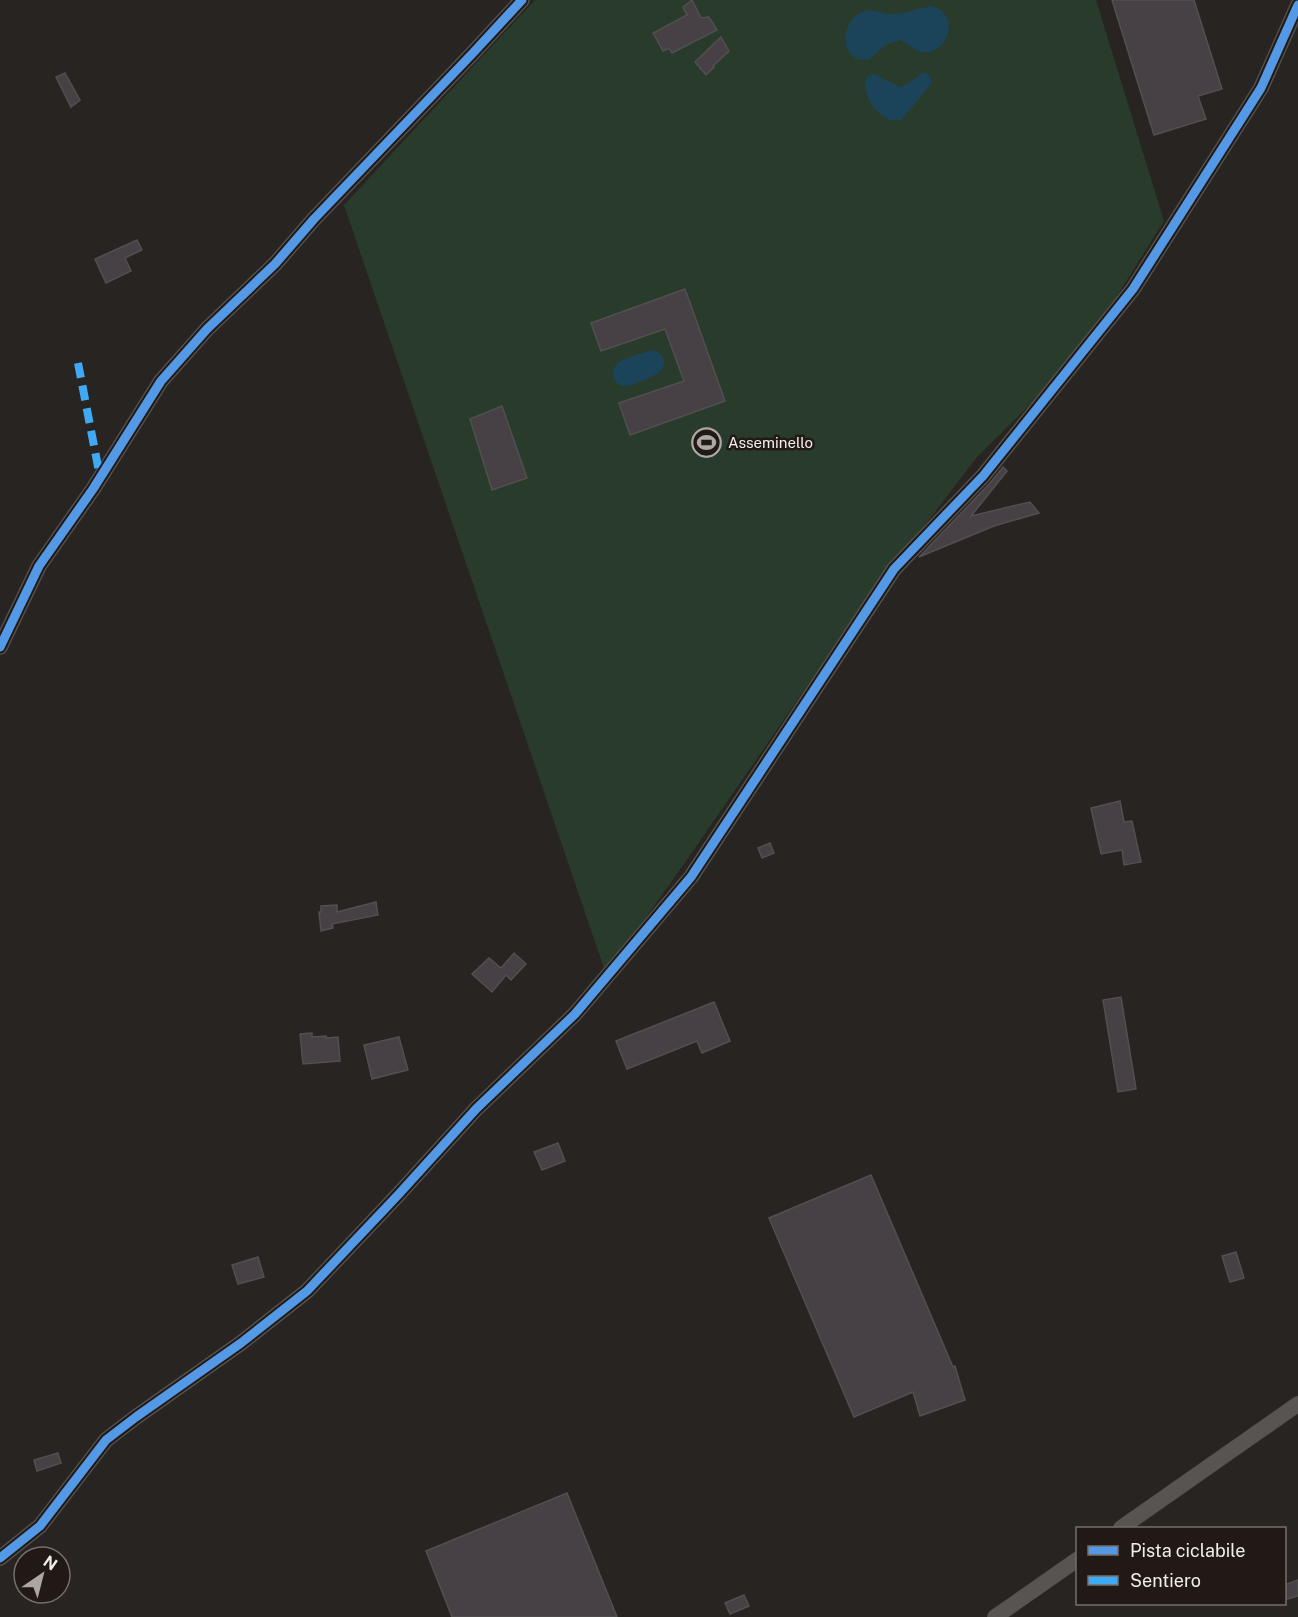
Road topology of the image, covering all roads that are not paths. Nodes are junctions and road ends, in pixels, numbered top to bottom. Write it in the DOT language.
graph roads {
  1 [pos="522,0"];
  2 [pos="1298,5"];
  3 [pos="0,647"];
  4 [pos="1298,1404"];
  5 [pos="1122,1527"];
  6 [pos="0,1558"];
  7 [pos="1076,1560"];
  8 [pos="995,1617"];
  1 -- 3 [label="street"];
  2 -- 6 [label="street"];
  4 -- 5 [label="street"];
  7 -- 8 [label="street"];
}
